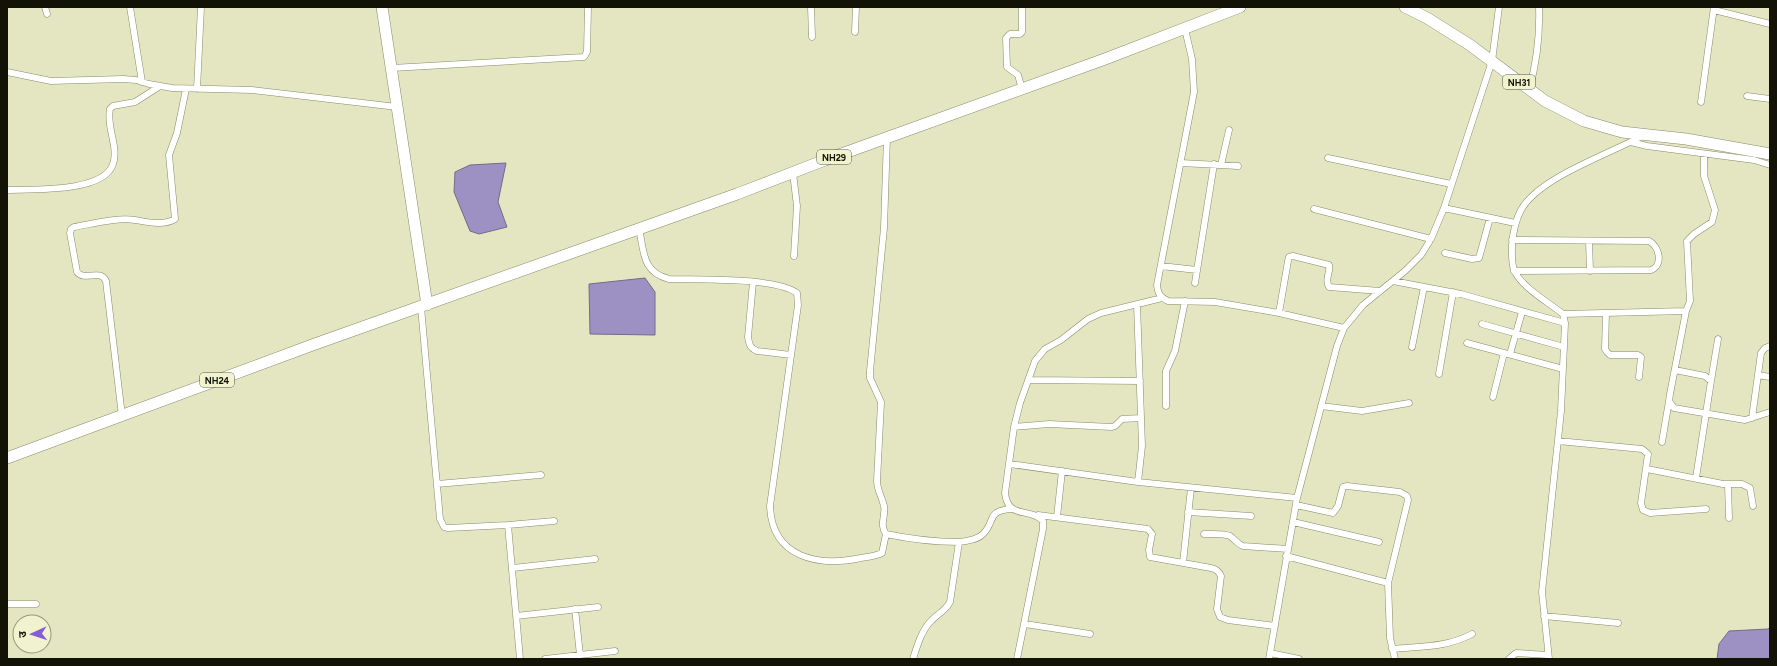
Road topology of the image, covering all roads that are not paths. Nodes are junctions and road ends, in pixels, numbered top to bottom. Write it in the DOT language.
graph roads {
  1 [pos="45,7"];
  2 [pos="130,7"];
  3 [pos="201,7"];
  4 [pos="382,7"];
  5 [pos="588,7"];
  6 [pos="811,7"];
  7 [pos="856,7"];
  8 [pos="1022,7"];
  9 [pos="1240,7"];
  10 [pos="1405,7"];
  11 [pos="1500,7"];
  12 [pos="1538,7"];
  13 [pos="1714,8"];
  14 [pos="47,14"];
  15 [pos="1770,24"];
  16 [pos="1185,29"];
  17 [pos="855,32"];
  18 [pos="812,37"];
  19 [pos="1492,61"];
  20 [pos="392,68"];
  21 [pos="7,72"];
  22 [pos="142,82"];
  23 [pos="160,86"];
  24 [pos="186,88"];
  25 [pos="197,89"];
  26 [pos="1022,89"];
  27 [pos="1529,90"];
  28 [pos="1747,96"];
  29 [pos="1770,99"];
  30 [pos="1702,102"];
  31 [pos="397,107"];
  32 [pos="1229,130"];
  33 [pos="1644,135"];
  34 [pos="887,137"];
  35 [pos="1631,142"];
  36 [pos="1704,154"];
  37 [pos="1770,154"];
  38 [pos="1328,158"];
  39 [pos="1181,163"];
  40 [pos="1214,164"];
  41 [pos="1221,165"];
  42 [pos="1770,165"];
  43 [pos="1238,166"];
  44 [pos="793,173"];
  45 [pos="1452,184"];
  46 [pos="7,190"];
  47 [pos="1444,208"];
  48 [pos="1314,209"];
  49 [pos="1490,218"];
  50 [pos="1515,223"];
  51 [pos="639,228"];
  52 [pos="1431,239"];
  53 [pos="1512,240"];
  54 [pos="1589,241"];
  55 [pos="1445,253"];
  56 [pos="794,256"];
  57 [pos="1161,266"];
  58 [pos="1197,270"];
  59 [pos="1514,271"];
  60 [pos="1590,271"];
  61 [pos="1393,281"];
  62 [pos="753,282"];
  63 [pos="1195,283"];
  64 [pos="1424,287"];
  65 [pos="1380,291"];
  66 [pos="1452,292"];
  67 [pos="1162,298"];
  68 [pos="1185,301"];
  69 [pos="1137,304"];
  70 [pos="424,306"];
  71 [pos="1686,311"];
  72 [pos="1522,312"];
  73 [pos="1279,313"];
  74 [pos="1606,313"];
  75 [pos="1563,314"];
  76 [pos="1564,323"];
  77 [pos="1482,324"];
  78 [pos="1344,328"];
  79 [pos="1516,333"];
  80 [pos="1718,339"];
  81 [pos="1467,343"];
  82 [pos="1770,346"];
  83 [pos="1412,347"];
  84 [pos="1564,347"];
  85 [pos="1507,353"];
  86 [pos="791,355"];
  87 [pos="1563,368"];
  88 [pos="1674,370"];
  89 [pos="1439,374"];
  90 [pos="1758,375"];
  91 [pos="1639,377"];
  92 [pos="1770,377"];
  93 [pos="1028,380"];
  94 [pos="1140,381"];
  95 [pos="1711,381"];
  96 [pos="1494,397"];
  97 [pos="1669,401"];
  98 [pos="1409,403"];
  99 [pos="1166,406"];
  100 [pos="1321,406"];
  101 [pos="1770,412"];
  102 [pos="1706,414"];
  103 [pos="122,416"];
  104 [pos="1141,418"];
  105 [pos="1752,418"];
  106 [pos="1014,427"];
  107 [pos="1558,442"];
  108 [pos="1662,442"];
  109 [pos="7,458"];
  110 [pos="1010,464"];
  111 [pos="1647,469"];
  112 [pos="1062,471"];
  113 [pos="541,475"];
  114 [pos="1696,478"];
  115 [pos="1138,482"];
  116 [pos="437,484"];
  117 [pos="1728,484"];
  118 [pos="1191,488"];
  119 [pos="1297,498"];
  120 [pos="1296,505"];
  121 [pos="1753,506"];
  122 [pos="1011,509"];
  123 [pos="1706,509"];
  124 [pos="1188,512"];
  125 [pos="1038,515"];
  126 [pos="1252,516"];
  127 [pos="1056,517"];
  128 [pos="1729,518"];
  129 [pos="554,521"];
  130 [pos="1293,522"];
  131 [pos="508,525"];
  132 [pos="886,534"];
  133 [pos="1204,534"];
  134 [pos="959,542"];
  135 [pos="1379,542"];
  136 [pos="1288,549"];
  137 [pos="1286,556"];
  138 [pos="595,559"];
  139 [pos="1183,563"];
  140 [pos="513,568"];
  141 [pos="1388,583"];
  142 [pos="7,604"];
  143 [pos="36,604"];
  144 [pos="598,606"];
  145 [pos="575,609"];
  146 [pos="516,616"];
  147 [pos="1544,616"];
  148 [pos="1618,623"];
  149 [pos="1024,624"];
  150 [pos="1275,626"];
  151 [pos="1090,634"];
  152 [pos="1472,634"];
  153 [pos="1392,648"];
  154 [pos="616,651"];
  155 [pos="580,655"];
  156 [pos="1270,656"];
  157 [pos="1549,657"];
  158 [pos="520,659"];
  159 [pos="545,659"];
  160 [pos="914,659"];
  161 [pos="1017,659"];
  162 [pos="1299,659"];
  163 [pos="1395,659"];
  164 [pos="1509,659"];
  1 -- 14 [label="street"];
  2 -- 22 [label="street"];
  3 -- 25 [label="street"];
  4 -- 20 [label="highway"];
  5 -- 20 [label="street"];
  6 -- 18 [label="street"];
  7 -- 17 [label="street"];
  8 -- 26 [label="street"];
  9 -- 16 [label="highway, NH29"];
  10 -- 19 [label="highway, NH31"];
  11 -- 19 [label="street"];
  12 -- 27 [label="street"];
  13 -- 15 [label="street"];
  13 -- 30 [label="street"];
  16 -- 26 [label="highway, NH29"];
  16 -- 39 [label="street"];
  19 -- 27 [label="highway, NH31"];
  19 -- 45 [label="street"];
  20 -- 31 [label="highway"];
  21 -- 22 [label="street"];
  22 -- 23 [label="street"];
  23 -- 24 [label="street"];
  23 -- 46 [label="street"];
  24 -- 25 [label="street"];
  24 -- 103 [label="street"];
  25 -- 31 [label="street"];
  26 -- 34 [label="highway, NH29"];
  27 -- 33 [label="highway, NH31"];
  28 -- 29 [label="street"];
  31 -- 70 [label="highway"];
  32 -- 41 [label="street"];
  33 -- 35 [label="street"];
  33 -- 37 [label="highway, NH31"];
  34 -- 44 [label="highway, NH29"];
  34 -- 132 [label="street"];
  35 -- 36 [label="street"];
  35 -- 50 [label="street"];
  36 -- 42 [label="street"];
  36 -- 71 [label="street"];
  38 -- 45 [label="street"];
  39 -- 40 [label="street"];
  39 -- 57 [label="street"];
  40 -- 41 [label="street"];
  40 -- 58 [label="street"];
  41 -- 43 [label="street"];
  44 -- 51 [label="highway, NH29"];
  44 -- 56 [label="street"];
  45 -- 47 [label="street"];
  47 -- 49 [label="street"];
  47 -- 52 [label="street"];
  48 -- 52 [label="street"];
  49 -- 50 [label="street"];
  49 -- 55 [label="street"];
  50 -- 53 [label="street"];
  51 -- 62 [label="street"];
  51 -- 70 [label="highway, NH29"];
  52 -- 61 [label="street"];
  53 -- 54 [label="street"];
  53 -- 59 [label="street"];
  54 -- 60 [label="street"];
  54 -- 60 [label="street"];
  57 -- 58 [label="street"];
  57 -- 67 [label="street"];
  58 -- 63 [label="street"];
  59 -- 60 [label="street"];
  59 -- 75 [label="street"];
  61 -- 64 [label="street"];
  61 -- 65 [label="street"];
  62 -- 86 [label="street"];
  62 -- 86 [label="street"];
  64 -- 66 [label="street"];
  64 -- 83 [label="street"];
  65 -- 73 [label="street"];
  65 -- 78 [label="street"];
  66 -- 72 [label="street"];
  66 -- 89 [label="street"];
  67 -- 68 [label="street"];
  67 -- 69 [label="street"];
  68 -- 73 [label="street"];
  68 -- 99 [label="street"];
  69 -- 93 [label="street"];
  69 -- 94 [label="street"];
  70 -- 103 [label="highway, NH24"];
  70 -- 116 [label="street"];
  71 -- 74 [label="street"];
  71 -- 88 [label="street"];
  72 -- 76 [label="street"];
  72 -- 79 [label="street"];
  73 -- 78 [label="street"];
  74 -- 75 [label="street"];
  74 -- 91 [label="street"];
  75 -- 76 [label="street"];
  76 -- 84 [label="street"];
  77 -- 79 [label="street"];
  78 -- 100 [label="street"];
  79 -- 84 [label="street"];
  79 -- 85 [label="street"];
  80 -- 95 [label="street"];
  81 -- 85 [label="street"];
  82 -- 90 [label="street"];
  84 -- 87 [label="street"];
  85 -- 87 [label="street"];
  85 -- 96 [label="street"];
  86 -- 132 [label="street"];
  87 -- 107 [label="street"];
  88 -- 95 [label="street"];
  88 -- 97 [label="street"];
  90 -- 92 [label="street"];
  90 -- 105 [label="street"];
  93 -- 94 [label="street"];
  93 -- 106 [label="street"];
  94 -- 104 [label="street"];
  95 -- 102 [label="street"];
  97 -- 102 [label="street"];
  97 -- 108 [label="street"];
  98 -- 100 [label="street"];
  100 -- 119 [label="street"];
  101 -- 105 [label="street"];
  102 -- 105 [label="street"];
  102 -- 114 [label="street"];
  103 -- 109 [label="highway, NH24"];
  104 -- 106 [label="street"];
  104 -- 115 [label="street"];
  106 -- 110 [label="street"];
  107 -- 111 [label="street"];
  107 -- 147 [label="street"];
  110 -- 112 [label="street"];
  110 -- 122 [label="street"];
  111 -- 114 [label="street"];
  111 -- 123 [label="street"];
  112 -- 115 [label="street"];
  112 -- 127 [label="street"];
  113 -- 116 [label="street"];
  114 -- 117 [label="street"];
  115 -- 118 [label="street"];
  116 -- 131 [label="street"];
  117 -- 121 [label="street"];
  117 -- 128 [label="street"];
  118 -- 119 [label="street"];
  118 -- 124 [label="street"];
  119 -- 120 [label="street"];
  120 -- 130 [label="street"];
  120 -- 141 [label="street"];
  122 -- 125 [label="street"];
  122 -- 134 [label="street"];
  124 -- 126 [label="street"];
  124 -- 139 [label="street"];
  125 -- 127 [label="street"];
  125 -- 149 [label="street"];
  127 -- 139 [label="street"];
  129 -- 131 [label="street"];
  130 -- 135 [label="street"];
  130 -- 136 [label="street"];
  131 -- 140 [label="street"];
  132 -- 134 [label="street"];
  133 -- 136 [label="street"];
  134 -- 160 [label="street"];
  136 -- 137 [label="street"];
  137 -- 141 [label="street"];
  137 -- 150 [label="street"];
  138 -- 140 [label="street"];
  139 -- 150 [label="street"];
  140 -- 146 [label="street"];
  141 -- 153 [label="street"];
  142 -- 143 [label="street"];
  144 -- 145 [label="street"];
  145 -- 146 [label="street"];
  145 -- 155 [label="street"];
  146 -- 158 [label="street"];
  147 -- 148 [label="street"];
  147 -- 157 [label="street"];
  149 -- 151 [label="street"];
  149 -- 161 [label="street"];
  150 -- 156 [label="street"];
  152 -- 153 [label="street"];
  153 -- 163 [label="street"];
  154 -- 155 [label="street"];
  155 -- 159 [label="street"];
  156 -- 162 [label="street"];
  157 -- 164 [label="street"];
}
